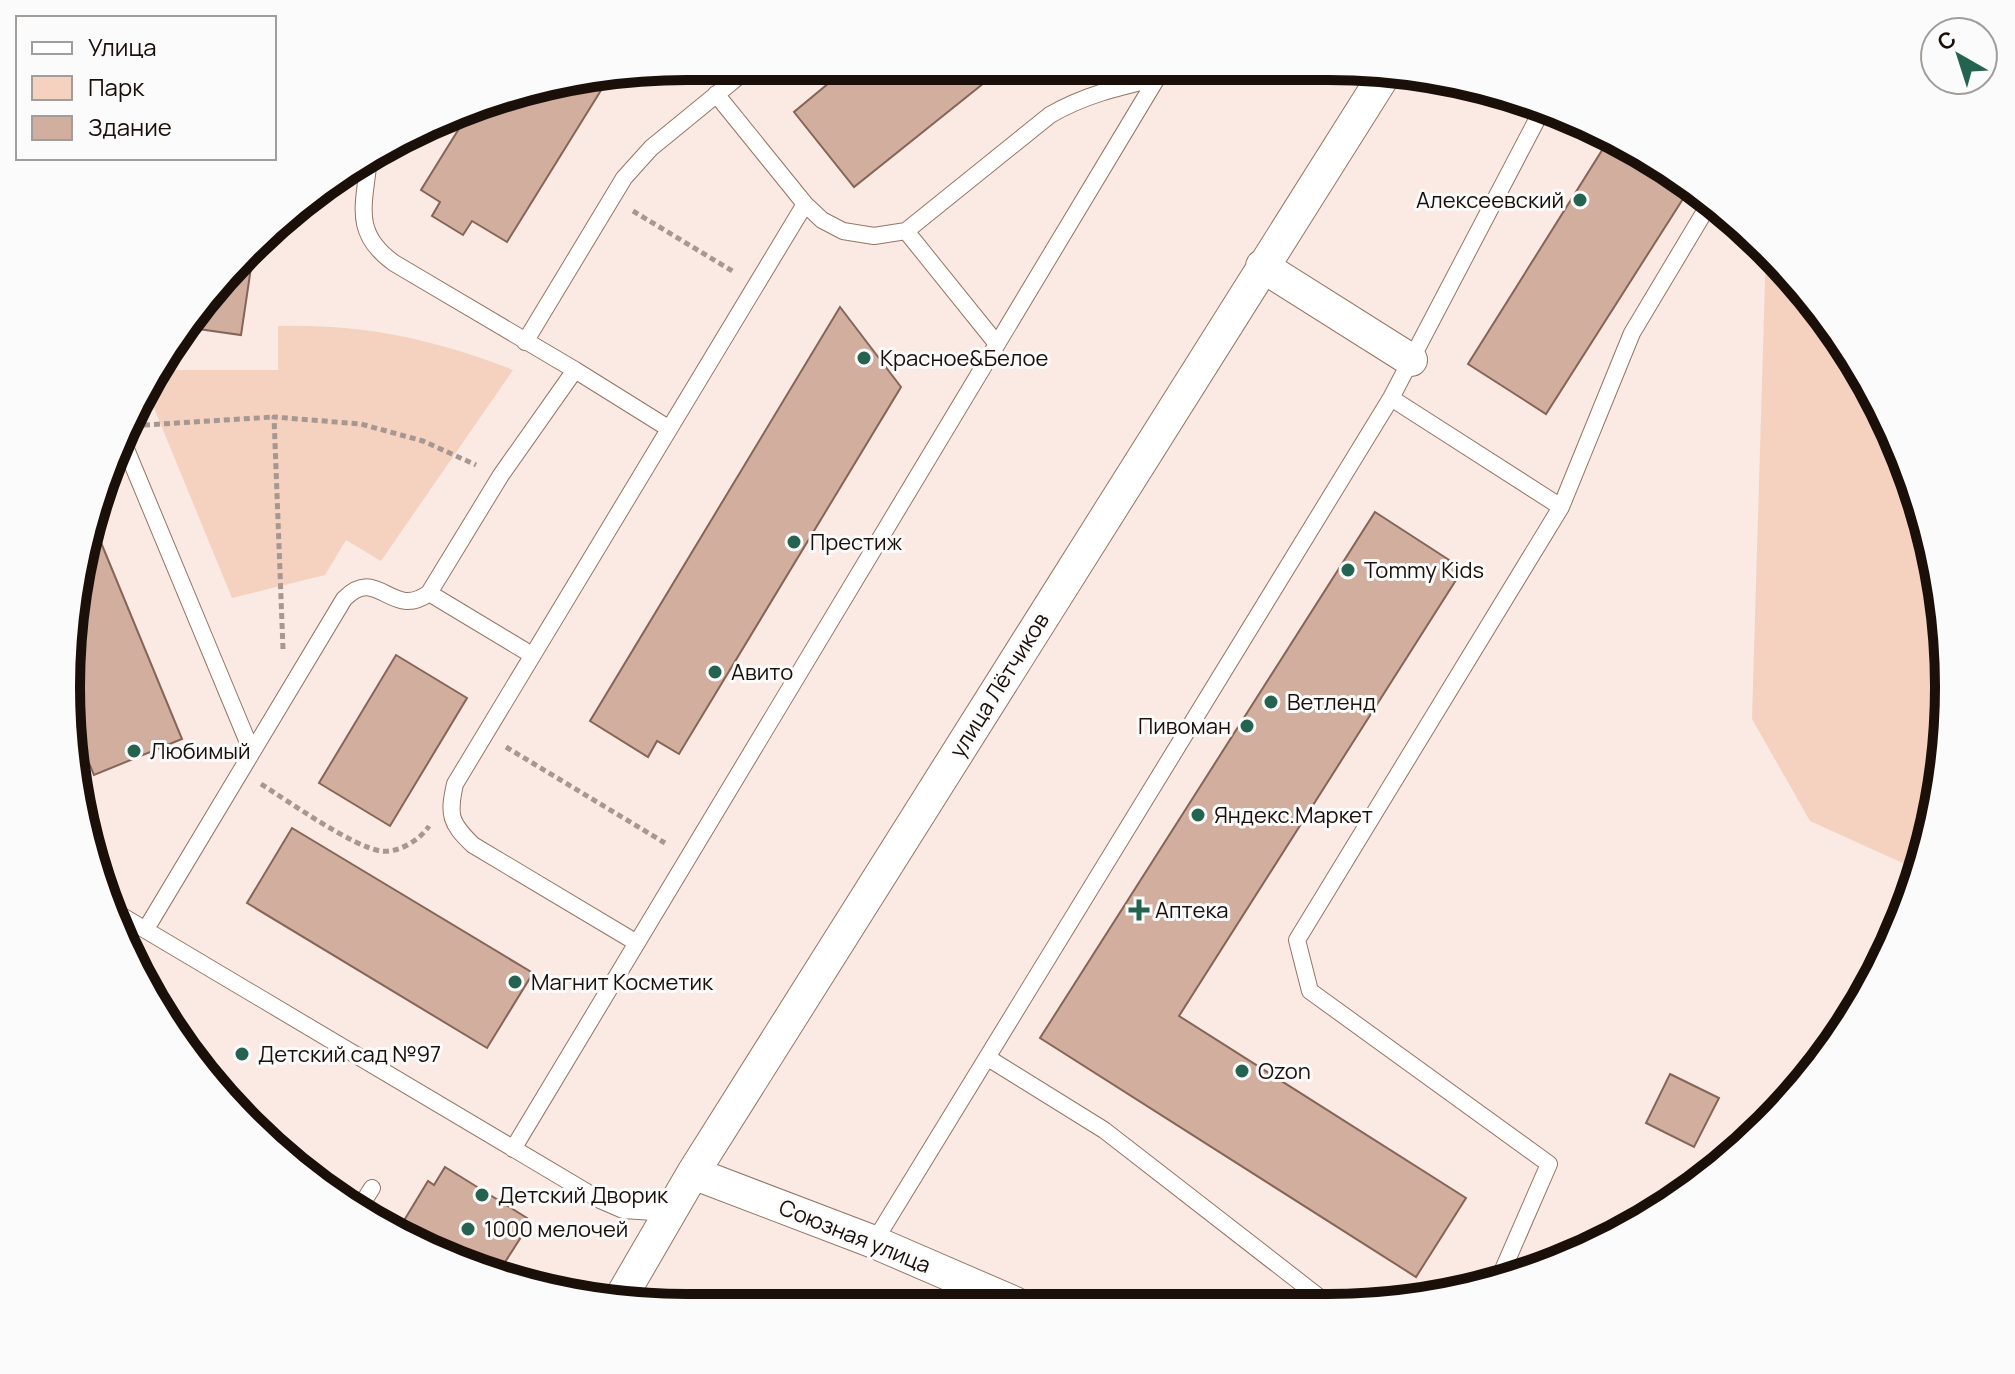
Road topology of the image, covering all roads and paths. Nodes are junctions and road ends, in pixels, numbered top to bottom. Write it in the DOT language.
graph roads {
  1 [pos="734,80"];
  2 [pos="1144,80"];
  3 [pos="1156,80"];
  4 [pos="1380,82"];
  5 [pos="716,94"];
  6 [pos="1538,118"];
  7 [pos="368,171"];
  8 [pos="611,198"];
  9 [pos="805,204"];
  10 [pos="1705,211"];
  11 [pos="906,231"];
  12 [pos="1262,266"];
  13 [pos="755,285"];
  14 [pos="525,342"];
  15 [pos="997,344"];
  16 [pos="1411,360"];
  17 [pos="575,370"];
  18 [pos="1391,398"];
  19 [pos="274,417"];
  20 [pos="141,425"];
  21 [pos="668,428"];
  22 [pos="127,452"];
  23 [pos="501,475"];
  24 [pos="1561,507"];
  25 [pos="429,593"];
  26 [pos="532,655"];
  27 [pos="284,698"];
  28 [pos="484,734"];
  29 [pos="252,752"];
  30 [pos="240,772"];
  31 [pos="455,784"];
  32 [pos="688,857"];
  33 [pos="126,918"];
  34 [pos="146,929"];
  35 [pos="637,943"];
  36 [pos="988,1058"];
  37 [pos="513,1149"];
  38 [pos="693,1173"];
  39 [pos="372,1188"];
  40 [pos="364,1201"];
  41 [pos="670,1213"];
  42 [pos="874,1242"];
  43 [pos="1504,1268"];
  44 [pos="625,1291"];
  45 [pos="994,1294"];
  46 [pos="1315,1294"];
  1 -- 5 [label="lane"];
  2 -- 11 [label="lane"];
  3 -- 15 [label="lane"];
  4 -- 12 [label="street, улица Лётчиков"];
  5 -- 8 [label="lane"];
  5 -- 9 [label="lane"];
  6 -- 16 [label="lane"];
  7 -- 14 [label="lane"];
  8 -- 13 [label="path"];
  8 -- 14 [label="lane"];
  9 -- 11 [label="lane"];
  9 -- 13 [label="lane"];
  10 -- 24 [label="lane"];
  11 -- 15 [label="lane"];
  12 -- 16 [label="street"];
  12 -- 38 [label="street, улица Лётчиков"];
  13 -- 21 [label="lane"];
  14 -- 17 [label="lane"];
  15 -- 32 [label="lane"];
  16 -- 18 [label="lane"];
  17 -- 21 [label="lane"];
  17 -- 23 [label="lane"];
  18 -- 24 [label="lane"];
  18 -- 36 [label="lane"];
  19 -- 20 [label="path"];
  19 -- 23 [label="path"];
  19 -- 27 [label="path"];
  21 -- 26 [label="lane"];
  22 -- 29 [label="lane"];
  23 -- 25 [label="lane"];
  24 -- 43 [label="lane"];
  25 -- 26 [label="lane"];
  25 -- 27 [label="lane"];
  26 -- 28 [label="lane"];
  27 -- 29 [label="lane"];
  28 -- 31 [label="lane"];
  28 -- 32 [label="path"];
  29 -- 30 [label="lane"];
  30 -- 31 [label="path"];
  30 -- 34 [label="lane"];
  31 -- 35 [label="lane"];
  32 -- 35 [label="lane"];
  33 -- 34 [label="lane"];
  34 -- 37 [label="lane"];
  35 -- 37 [label="lane"];
  36 -- 42 [label="lane"];
  36 -- 46 [label="lane"];
  37 -- 41 [label="lane"];
  38 -- 41 [label="street, улица Лётчиков"];
  38 -- 42 [label="street, Союзная улица"];
  39 -- 40 [label="lane"];
  41 -- 44 [label="street, улица Лётчиков"];
  42 -- 45 [label="street, Союзная улица"];
}
